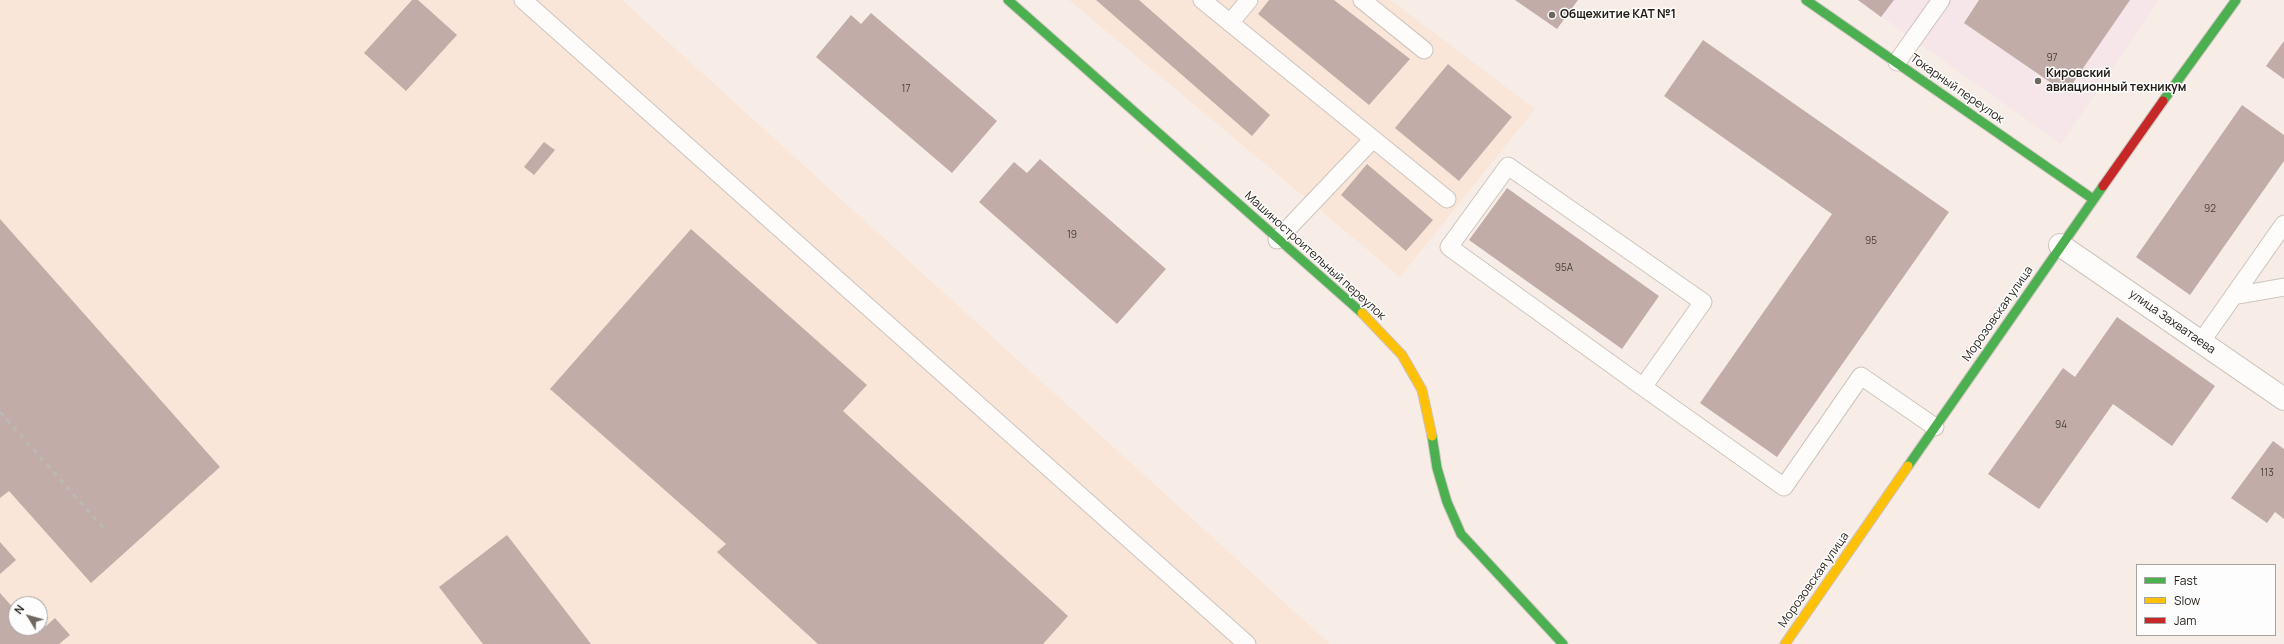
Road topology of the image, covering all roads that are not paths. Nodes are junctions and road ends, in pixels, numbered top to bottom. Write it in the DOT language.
graph roads {
  1 [pos="523,0"];
  2 [pos="1008,0"];
  3 [pos="1202,0"];
  4 [pos="1249,0"];
  5 [pos="1362,0"];
  6 [pos="1806,0"];
  7 [pos="1941,0"];
  8 [pos="2236,0"];
  9 [pos="1230,23"];
  10 [pos="1424,50"];
  11 [pos="1897,62"];
  12 [pos="1373,139"];
  13 [pos="1447,199"];
  14 [pos="2093,199"];
  15 [pos="2284,224"];
  16 [pos="1277,240"];
  17 [pos="2060,245"];
  18 [pos="2284,287"];
  19 [pos="2233,296"];
  20 [pos="2201,342"];
  21 [pos="1643,387"];
  22 [pos="2284,399"];
  23 [pos="1935,427"];
  24 [pos="1246,644"];
  25 [pos="1563,644"];
  26 [pos="1785,644"];
  1 -- 24 [label="lane"];
  2 -- 16 [label="street, Машиностроительный переулок"];
  3 -- 9 [label="lane"];
  4 -- 9 [label="lane"];
  5 -- 10 [label="lane"];
  6 -- 11 [label="street, Токарный переулок"];
  7 -- 11 [label="lane"];
  8 -- 14 [label="street, Морозовская улица"];
  9 -- 12 [label="lane"];
  11 -- 14 [label="street, Токарный переулок"];
  12 -- 13 [label="lane"];
  12 -- 16 [label="lane"];
  14 -- 17 [label="street, Морозовская улица"];
  15 -- 19 [label="lane"];
  16 -- 25 [label="street, Машиностроительный переулок"];
  17 -- 20 [label="street, улица Захватаева"];
  17 -- 23 [label="street, Морозовская улица"];
  18 -- 19 [label="lane"];
  19 -- 20 [label="lane"];
  20 -- 22 [label="street, улица Захватаева"];
  21 -- 21 [label="lane"];
  21 -- 23 [label="lane"];
  23 -- 26 [label="street, Морозовская улица"];
}
